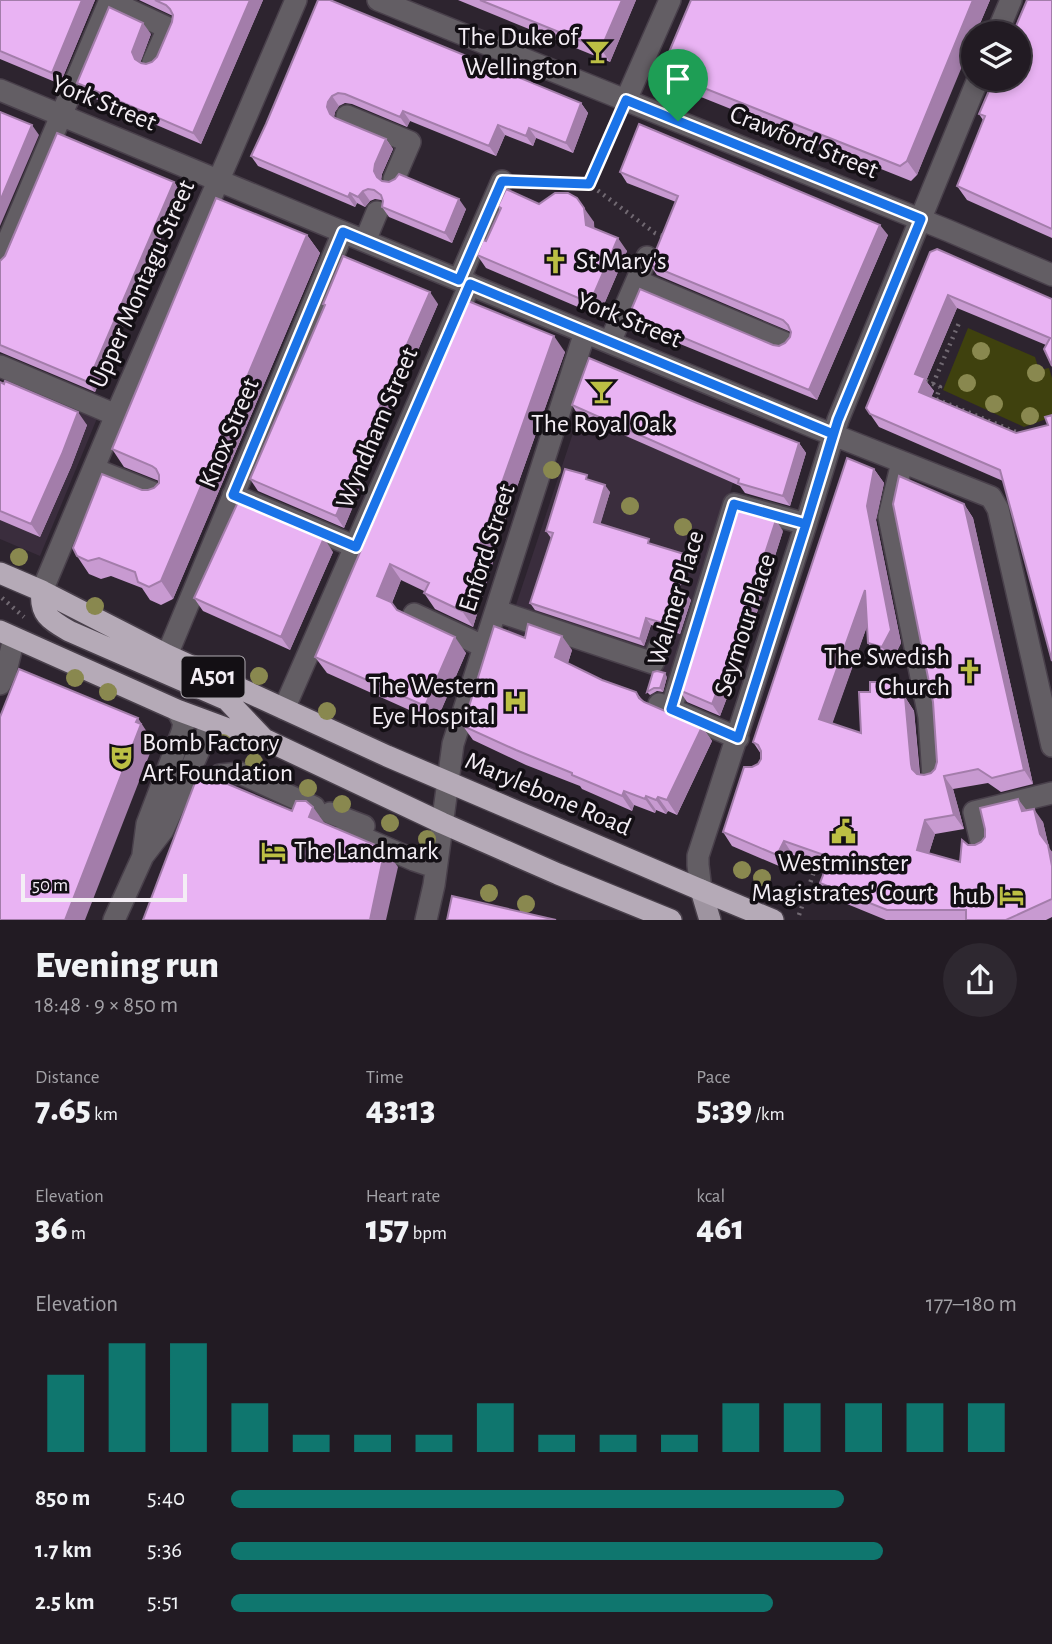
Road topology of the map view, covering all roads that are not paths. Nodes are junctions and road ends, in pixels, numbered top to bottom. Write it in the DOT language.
graph roads {
  1 [pos="296,0"];
  2 [pos="378,0"];
  3 [pos="670,0"];
  4 [pos="1011,0"];
  5 [pos="105,3"];
  6 [pos="1002,21"];
  7 [pos="153,62"];
  8 [pos="0,90"];
  9 [pos="973,91"];
  10 [pos="626,100"];
  11 [pos="60,116"];
  12 [pos="347,116"];
  13 [pos="394,179"];
  14 [pos="218,180"];
  15 [pos="502,181"];
  16 [pos="377,212"];
  17 [pos="921,219"];
  18 [pos="343,232"];
  19 [pos="365,241"];
  20 [pos="647,257"];
  21 [pos="0,260"];
  22 [pos="1052,275"];
  23 [pos="637,281"];
  24 [pos="464,282"];
  25 [pos="585,332"];
  26 [pos="610,342"];
  27 [pos="785,343"];
  28 [pos="0,366"];
  29 [pos="116,415"];
  30 [pos="833,434"];
  31 [pos="902,462"];
  32 [pos="93,469"];
  33 [pos="159,495"];
  34 [pos="233,495"];
  35 [pos="806,524"];
  36 [pos="356,547"];
  37 [pos="0,573"];
  38 [pos="42,591"];
  39 [pos="496,611"];
  40 [pos="414,614"];
  41 [pos="0,621"];
  42 [pos="7,634"];
  43 [pos="485,647"];
  44 [pos="658,649"];
  45 [pos="167,655"];
  46 [pos="0,684"];
  47 [pos="284,709"];
  48 [pos="177,710"];
  49 [pos="219,726"];
  50 [pos="738,738"];
  51 [pos="264,739"];
  52 [pos="1052,746"];
  53 [pos="219,775"];
  54 [pos="933,776"];
  55 [pos="187,777"];
  56 [pos="449,782"];
  57 [pos="1052,793"];
  58 [pos="279,803"];
  59 [pos="442,823"];
  60 [pos="345,830"];
  61 [pos="982,846"];
  62 [pos="143,856"];
  63 [pos="411,858"];
  64 [pos="435,867"];
  65 [pos="701,891"];
  66 [pos="648,915"];
  67 [pos="114,919"];
  68 [pos="426,919"];
  69 [pos="671,919"];
  70 [pos="710,919"];
  71 [pos="773,919"];
  1 -- 14 [label="street, Upper Montagu Street"];
  2 -- 10 [label="street, Crawford Street"];
  3 -- 10 [label="street"];
  4 -- 6 [label="street"];
  5 -- 7 [label="street"];
  5 -- 11 [label="street"];
  8 -- 11 [label="street, York Street"];
  9 -- 17 [label="street, Seymour Place"];
  10 -- 17 [label="street, Crawford Street"];
  11 -- 14 [label="street, York Street"];
  11 -- 21 [label="street"];
  12 -- 13 [label="street"];
  14 -- 18 [label="street, York Street"];
  14 -- 29 [label="street, Upper Montagu Street"];
  15 -- 24 [label="street, Wyndham Street"];
  16 -- 19 [label="street"];
  17 -- 22 [label="street, Crawford Street"];
  17 -- 30 [label="street, Seymour Place"];
  18 -- 19 [label="street, York Street"];
  18 -- 34 [label="street, Knox Street"];
  19 -- 24 [label="street, York Street"];
  20 -- 23 [label="street"];
  23 -- 26 [label="street"];
  23 -- 27 [label="street"];
  24 -- 25 [label="street, York Street"];
  24 -- 36 [label="street, Wyndham Street"];
  25 -- 26 [label="street, York Street"];
  25 -- 39 [label="street, Enford Street"];
  26 -- 30 [label="street, York Street"];
  28 -- 29 [label="street"];
  29 -- 32 [label="street, Upper Montagu Street"];
  30 -- 31 [label="street, York Street"];
  30 -- 35 [label="street, Seymour Place"];
  31 -- 52 [label="street, York Street"];
  31 -- 54 [label="street"];
  32 -- 33 [label="street"];
  32 -- 38 [label="street, Upper Montagu Street"];
  34 -- 36 [label="street"];
  34 -- 45 [label="street, Knox Street"];
  35 -- 50 [label="street, Seymour Place"];
  35 -- 50 [label="street, Walmer Place"];
  36 -- 47 [label="street, Wyndham Street"];
  37 -- 38 [label="highway, Marylebone Road / A501"];
  38 -- 45 [label="highway, Marylebone Road / A501"];
  38 -- 51 [label="highway"];
  39 -- 43 [label="street, Enford Street"];
  39 -- 44 [label="street"];
  40 -- 43 [label="street"];
  41 -- 42 [label="highway"];
  42 -- 46 [label="street"];
  42 -- 48 [label="highway, A501"];
  43 -- 56 [label="street, Enford Street"];
  45 -- 47 [label="highway, Marylebone Road / A501"];
  47 -- 56 [label="highway, Marylebone Road / A501"];
  48 -- 49 [label="highway, A501"];
  48 -- 62 [label="street"];
  49 -- 51 [label="highway, A501"];
  49 -- 55 [label="street"];
  50 -- 65 [label="street, Seymour Place"];
  51 -- 59 [label="highway, A501"];
  53 -- 55 [label="street"];
  53 -- 58 [label="street"];
  53 -- 63 [label="street"];
  55 -- 62 [label="street"];
  56 -- 59 [label="street, Enford Street"];
  56 -- 65 [label="highway, Marylebone Road / A501"];
  57 -- 61 [label="street"];
  59 -- 64 [label="street, Enford Street"];
  59 -- 66 [label="highway, A501"];
  60 -- 63 [label="street"];
  62 -- 67 [label="street"];
  63 -- 64 [label="street"];
  64 -- 68 [label="street, Enford Street"];
  65 -- 70 [label="main road, Seymour Place"];
  65 -- 71 [label="highway, Marylebone Road / A501"];
  66 -- 69 [label="highway, A501"];
}
